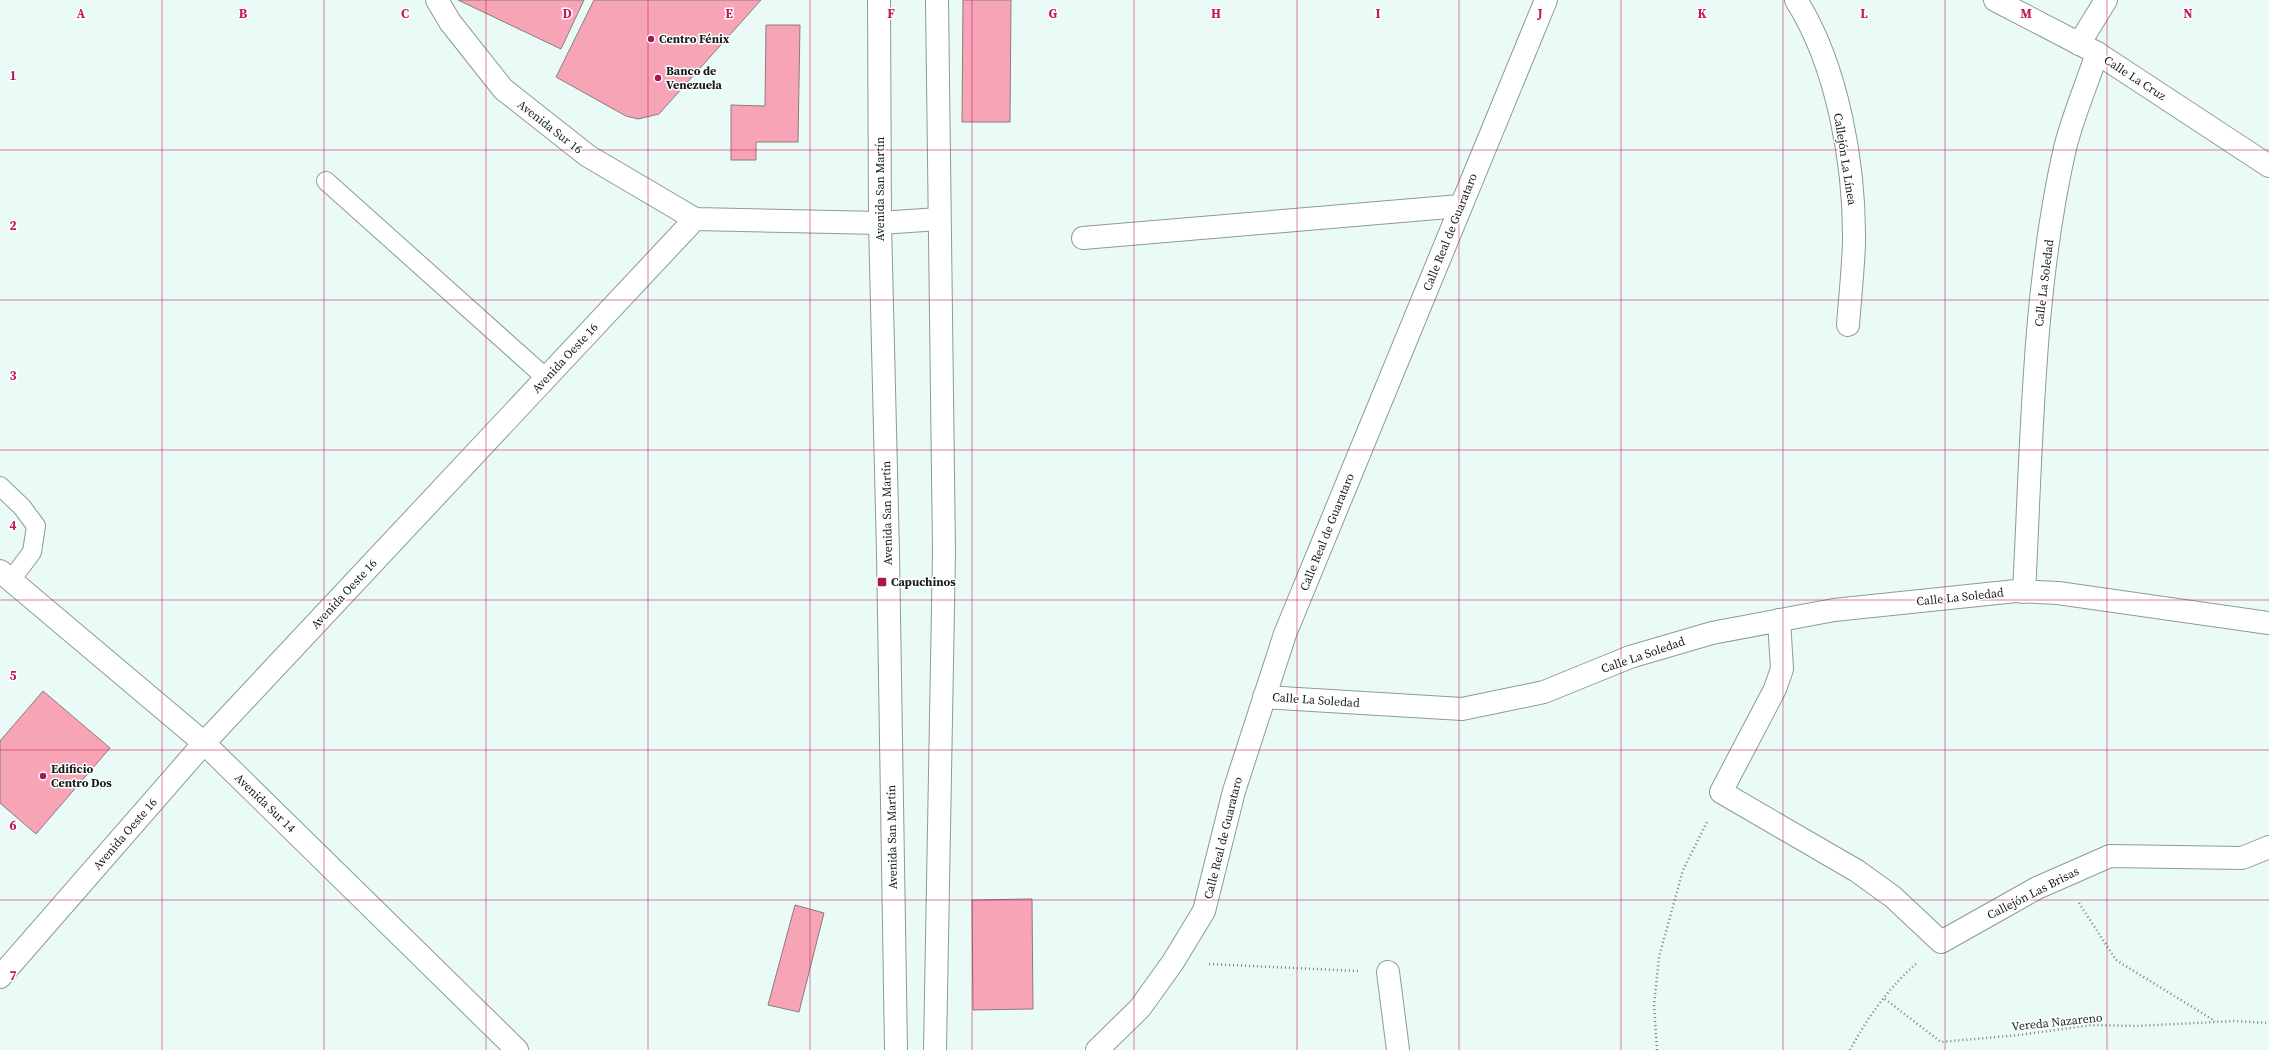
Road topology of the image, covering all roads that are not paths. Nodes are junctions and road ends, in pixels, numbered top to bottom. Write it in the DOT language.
graph roads {
  1 [pos="437,0"];
  2 [pos="879,0"];
  3 [pos="938,0"];
  4 [pos="1546,0"];
  5 [pos="1796,0"];
  6 [pos="1995,0"];
  7 [pos="2106,0"];
  8 [pos="2088,49"];
  9 [pos="2269,166"];
  10 [pos="326,181"];
  11 [pos="1460,206"];
  12 [pos="695,219"];
  13 [pos="939,219"];
  14 [pos="880,223"];
  15 [pos="1083,238"];
  16 [pos="1848,326"];
  17 [pos="546,378"];
  18 [pos="0,486"];
  19 [pos="5,575"];
  20 [pos="2024,592"];
  21 [pos="1779,620"];
  22 [pos="2269,623"];
  23 [pos="1264,697"];
  24 [pos="204,743"];
  25 [pos="2269,847"];
  26 [pos="1388,972"];
  27 [pos="0,977"];
  28 [pos="517,1050"];
  29 [pos="896,1050"];
  30 [pos="935,1050"];
  31 [pos="1097,1050"];
  32 [pos="1398,1050"];
  1 -- 12 [label="street, Avenida Sur 16"];
  2 -- 14 [label="street, Avenida San Martín"];
  3 -- 13 [label="street"];
  4 -- 11 [label="street, Calle Real de Guarataro"];
  5 -- 16 [label="street, Callejón La Línea"];
  6 -- 8 [label="street, Calle La Cruz"];
  7 -- 8 [label="street, Calle La Soledad"];
  8 -- 9 [label="street, Calle La Cruz"];
  8 -- 20 [label="street, Calle La Soledad"];
  10 -- 17 [label="lane"];
  11 -- 15 [label="street"];
  11 -- 23 [label="street, Calle Real de Guarataro"];
  12 -- 14 [label="street"];
  12 -- 17 [label="street, Avenida Oeste 16"];
  13 -- 14 [label="street"];
  13 -- 30 [label="street"];
  14 -- 29 [label="street, Avenida San Martín"];
  17 -- 24 [label="street, Avenida Oeste 16"];
  18 -- 19 [label="lane"];
  19 -- 24 [label="street, Avenida Sur 14"];
  20 -- 21 [label="street, Calle La Soledad"];
  20 -- 22 [label="street, Calle La Soledad"];
  21 -- 23 [label="street, Calle La Soledad"];
  21 -- 25 [label="street, Callejón Las Brisas"];
  23 -- 31 [label="street, Calle Real de Guarataro"];
  24 -- 27 [label="street, Avenida Oeste 16"];
  24 -- 28 [label="street, Avenida Sur 14"];
  26 -- 32 [label="street"];
}
